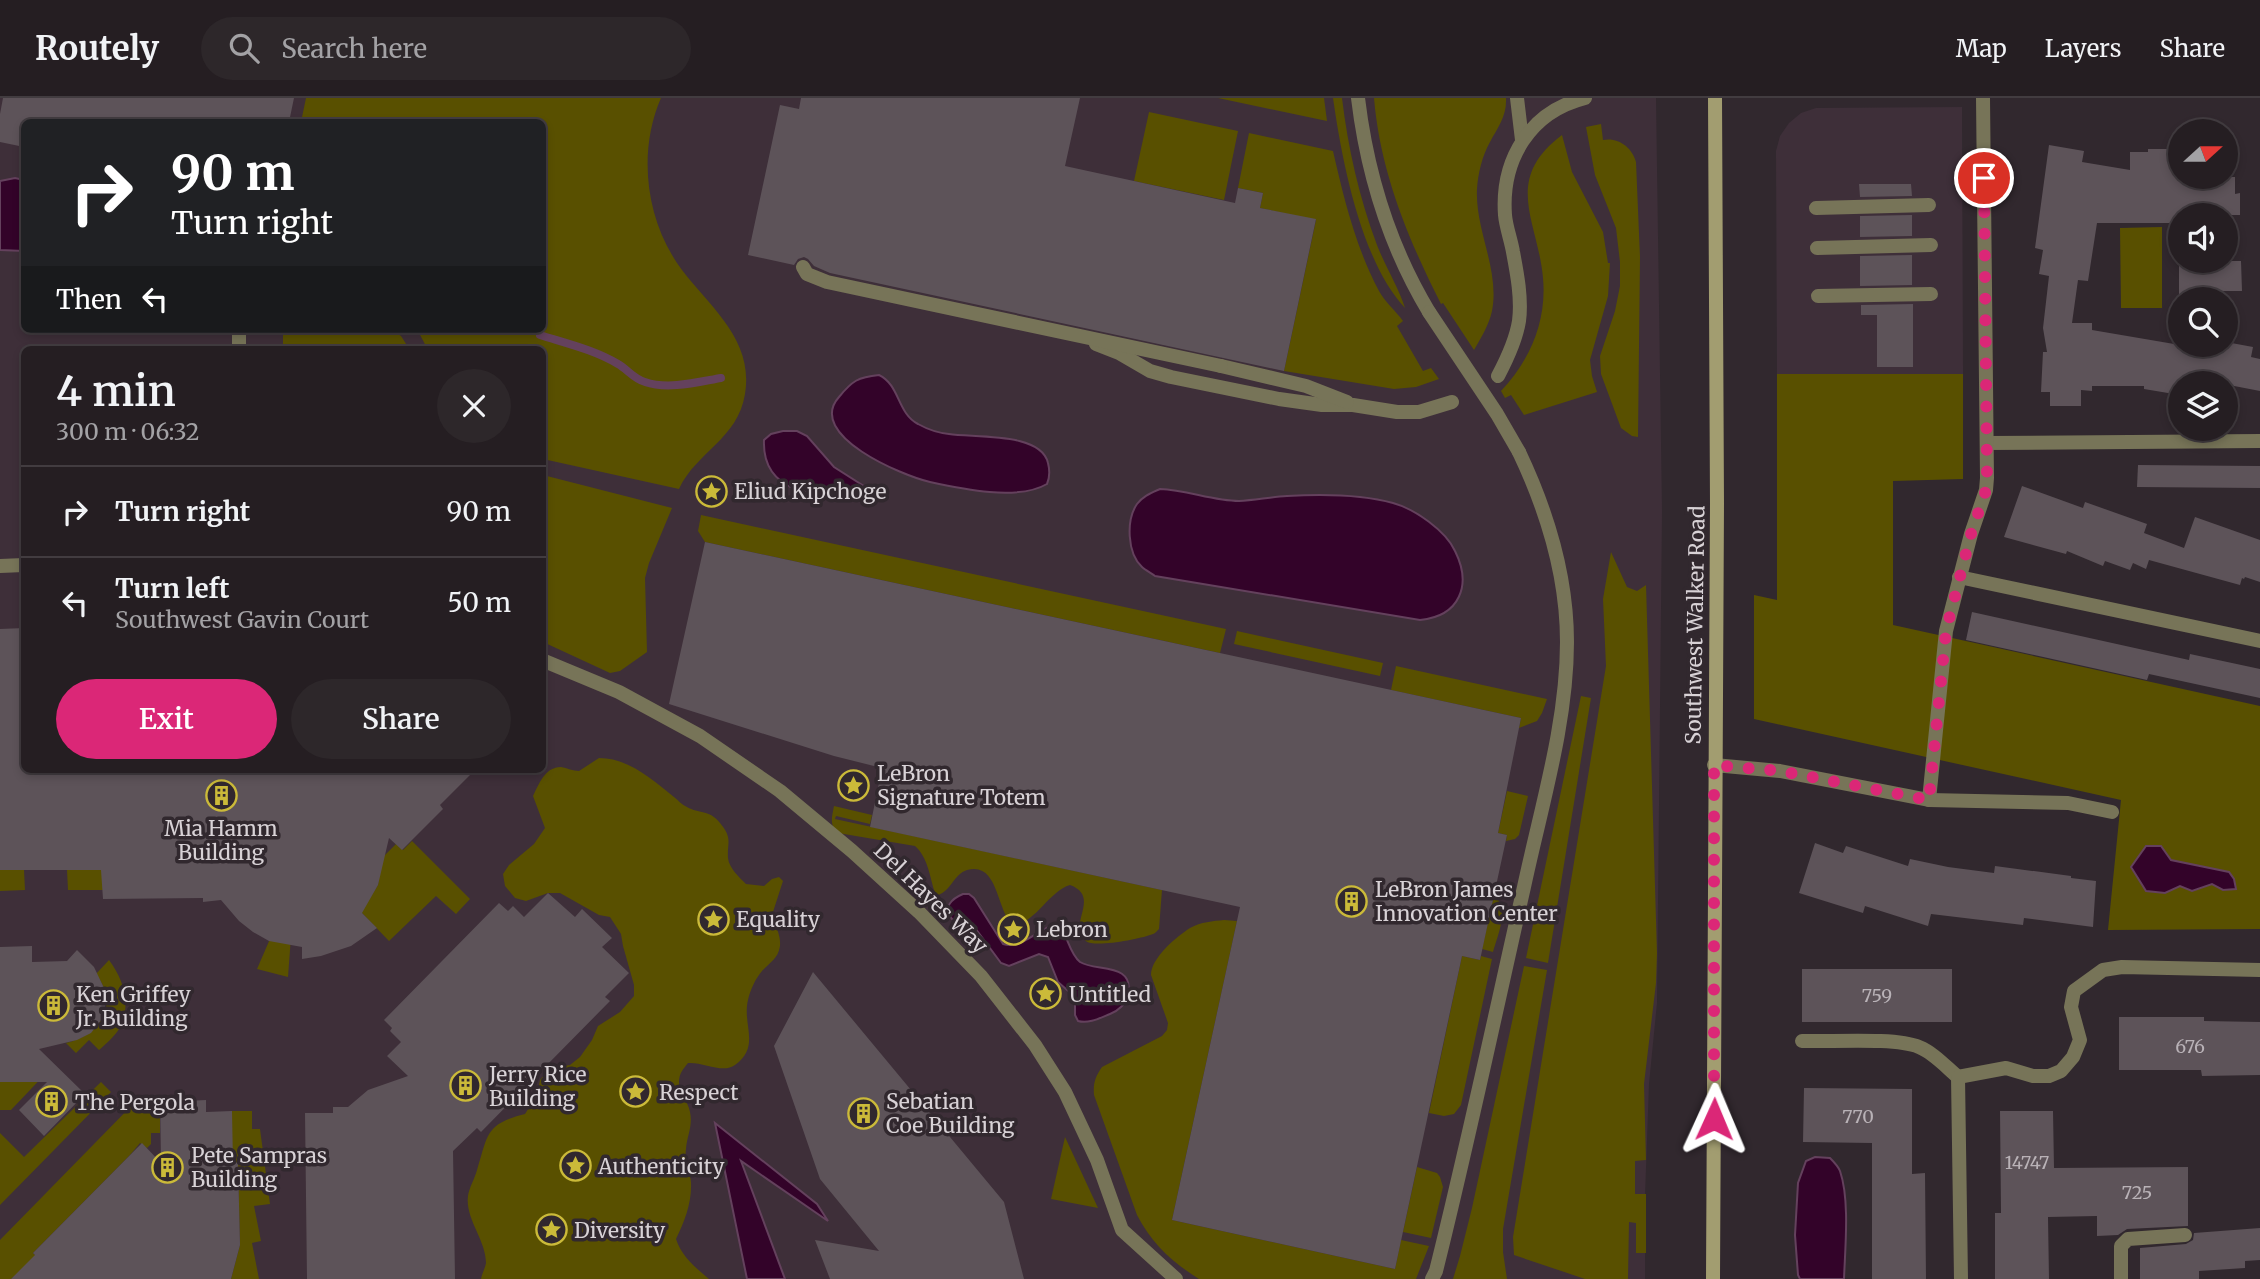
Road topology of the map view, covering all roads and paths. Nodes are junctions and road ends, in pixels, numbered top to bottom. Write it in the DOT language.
graph roads {
  1 [pos="1358,98"];
  2 [pos="1517,98"];
  3 [pos="1585,98"];
  4 [pos="1715,98"];
  5 [pos="1983,98"];
  6 [pos="1522,140"];
  7 [pos="1929,205"];
  8 [pos="1816,208"];
  9 [pos="1931,246"];
  10 [pos="1817,248"];
  11 [pos="1931,294"];
  12 [pos="1818,296"];
  13 [pos="977,305"];
  14 [pos="995,320"];
  15 [pos="1498,376"];
  16 [pos="1452,402"];
  17 [pos="1353,405"];
  18 [pos="2260,441"];
  19 [pos="1987,443"];
  20 [pos="21,565"];
  21 [pos="0,566"];
  22 [pos="1959,577"];
  23 [pos="2260,641"];
  24 [pos="546,662"];
  25 [pos="1714,765"];
  26 [pos="1929,800"];
  27 [pos="2112,812"];
  28 [pos="2260,970"];
  29 [pos="1802,1041"];
  30 [pos="1958,1077"];
  31 [pos="2185,1234"];
  32 [pos="1176,1279"];
  33 [pos="1432,1279"];
  34 [pos="1713,1279"];
  35 [pos="1961,1279"];
  36 [pos="2122,1279"];
  1 -- 33 [label="street, bridge"];
  2 -- 6 [label="street"];
  3 -- 6 [label="street"];
  4 -- 25 [label="main road, Southwest Walker Road"];
  5 -- 19 [label="street"];
  6 -- 15 [label="street"];
  7 -- 8 [label="street"];
  9 -- 10 [label="street"];
  11 -- 12 [label="street"];
  13 -- 14 [label="street"];
  14 -- 17 [label="street"];
  14 -- 17 [label="street, bridge"];
  16 -- 17 [label="street"];
  18 -- 19 [label="street"];
  19 -- 22 [label="street"];
  20 -- 21 [label="street"];
  22 -- 23 [label="street"];
  22 -- 26 [label="street"];
  24 -- 32 [label="street, Del Hayes Way"];
  25 -- 26 [label="street"];
  25 -- 34 [label="main road, Southwest Walker Road"];
  26 -- 27 [label="street"];
  28 -- 30 [label="street"];
  29 -- 30 [label="street"];
  30 -- 35 [label="street"];
  31 -- 36 [label="street"];
}
